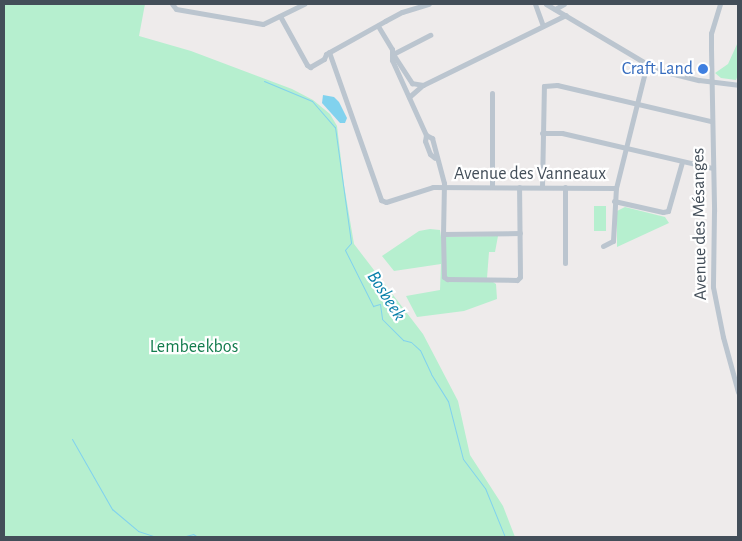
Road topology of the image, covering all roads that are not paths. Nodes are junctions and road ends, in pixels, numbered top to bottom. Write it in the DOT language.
graph roads {
  1 [pos="172,4"];
  2 [pos="304,4"];
  3 [pos="428,4"];
  4 [pos="535,4"];
  5 [pos="546,4"];
  6 [pos="564,4"];
  7 [pos="720,4"];
  8 [pos="555,9"];
  9 [pos="280,16"];
  10 [pos="566,16"];
  11 [pos="378,26"];
  12 [pos="543,26"];
  13 [pos="430,35"];
  14 [pos="329,52"];
  15 [pos="393,54"];
  16 [pos="647,64"];
  17 [pos="710,82"];
  18 [pos="412,83"];
  19 [pos="423,85"];
  20 [pos="738,85"];
  21 [pos="404,87"];
  22 [pos="492,92"];
  23 [pos="409,98"];
  24 [pos="636,104"];
  25 [pos="712,121"];
  26 [pos="542,133"];
  27 [pos="626,148"];
  28 [pos="682,162"];
  29 [pos="713,168"];
  30 [pos="444,187"];
  31 [pos="492,187"];
  32 [pos="519,187"];
  33 [pos="542,187"];
  34 [pos="565,188"];
  35 [pos="616,188"];
  36 [pos="614,201"];
  37 [pos="520,233"];
  38 [pos="443,234"];
  39 [pos="603,246"];
  40 [pos="565,263"];
  41 [pos="738,392"];
  1 -- 9 [label="street"];
  2 -- 9 [label="street"];
  3 -- 11 [label="street"];
  4 -- 12 [label="street"];
  5 -- 8 [label="street"];
  6 -- 8 [label="street"];
  7 -- 17 [label="street, Avenue des Mésanges"];
  8 -- 10 [label="street"];
  9 -- 14 [label="street"];
  10 -- 12 [label="street"];
  10 -- 16 [label="street"];
  11 -- 14 [label="street"];
  11 -- 15 [label="street"];
  12 -- 19 [label="street"];
  13 -- 15 [label="street"];
  14 -- 30 [label="street, Avenue des Vanneaux"];
  15 -- 18 [label="street"];
  15 -- 21 [label="street"];
  16 -- 17 [label="street"];
  16 -- 24 [label="street"];
  17 -- 20 [label="street"];
  17 -- 25 [label="street, Avenue des Mésanges"];
  18 -- 19 [label="street"];
  18 -- 21 [label="street"];
  19 -- 23 [label="street"];
  21 -- 23 [label="street"];
  22 -- 31 [label="street"];
  23 -- 30 [label="street"];
  24 -- 25 [label="street"];
  24 -- 26 [label="street"];
  24 -- 27 [label="street"];
  25 -- 29 [label="street, Avenue des Mésanges"];
  26 -- 27 [label="street"];
  26 -- 33 [label="street"];
  27 -- 28 [label="street"];
  27 -- 35 [label="street"];
  28 -- 29 [label="street"];
  28 -- 36 [label="street"];
  29 -- 41 [label="street, Avenue des Mésanges"];
  30 -- 31 [label="street, Avenue des Vanneaux"];
  30 -- 38 [label="street"];
  31 -- 32 [label="street, Avenue des Vanneaux"];
  32 -- 33 [label="street, Avenue des Vanneaux"];
  32 -- 37 [label="street"];
  33 -- 34 [label="street, Avenue des Vanneaux"];
  34 -- 35 [label="street, Avenue des Vanneaux"];
  34 -- 40 [label="street"];
  35 -- 36 [label="street"];
  36 -- 39 [label="street"];
  37 -- 38 [label="street"];
  37 -- 38 [label="street"];
}
